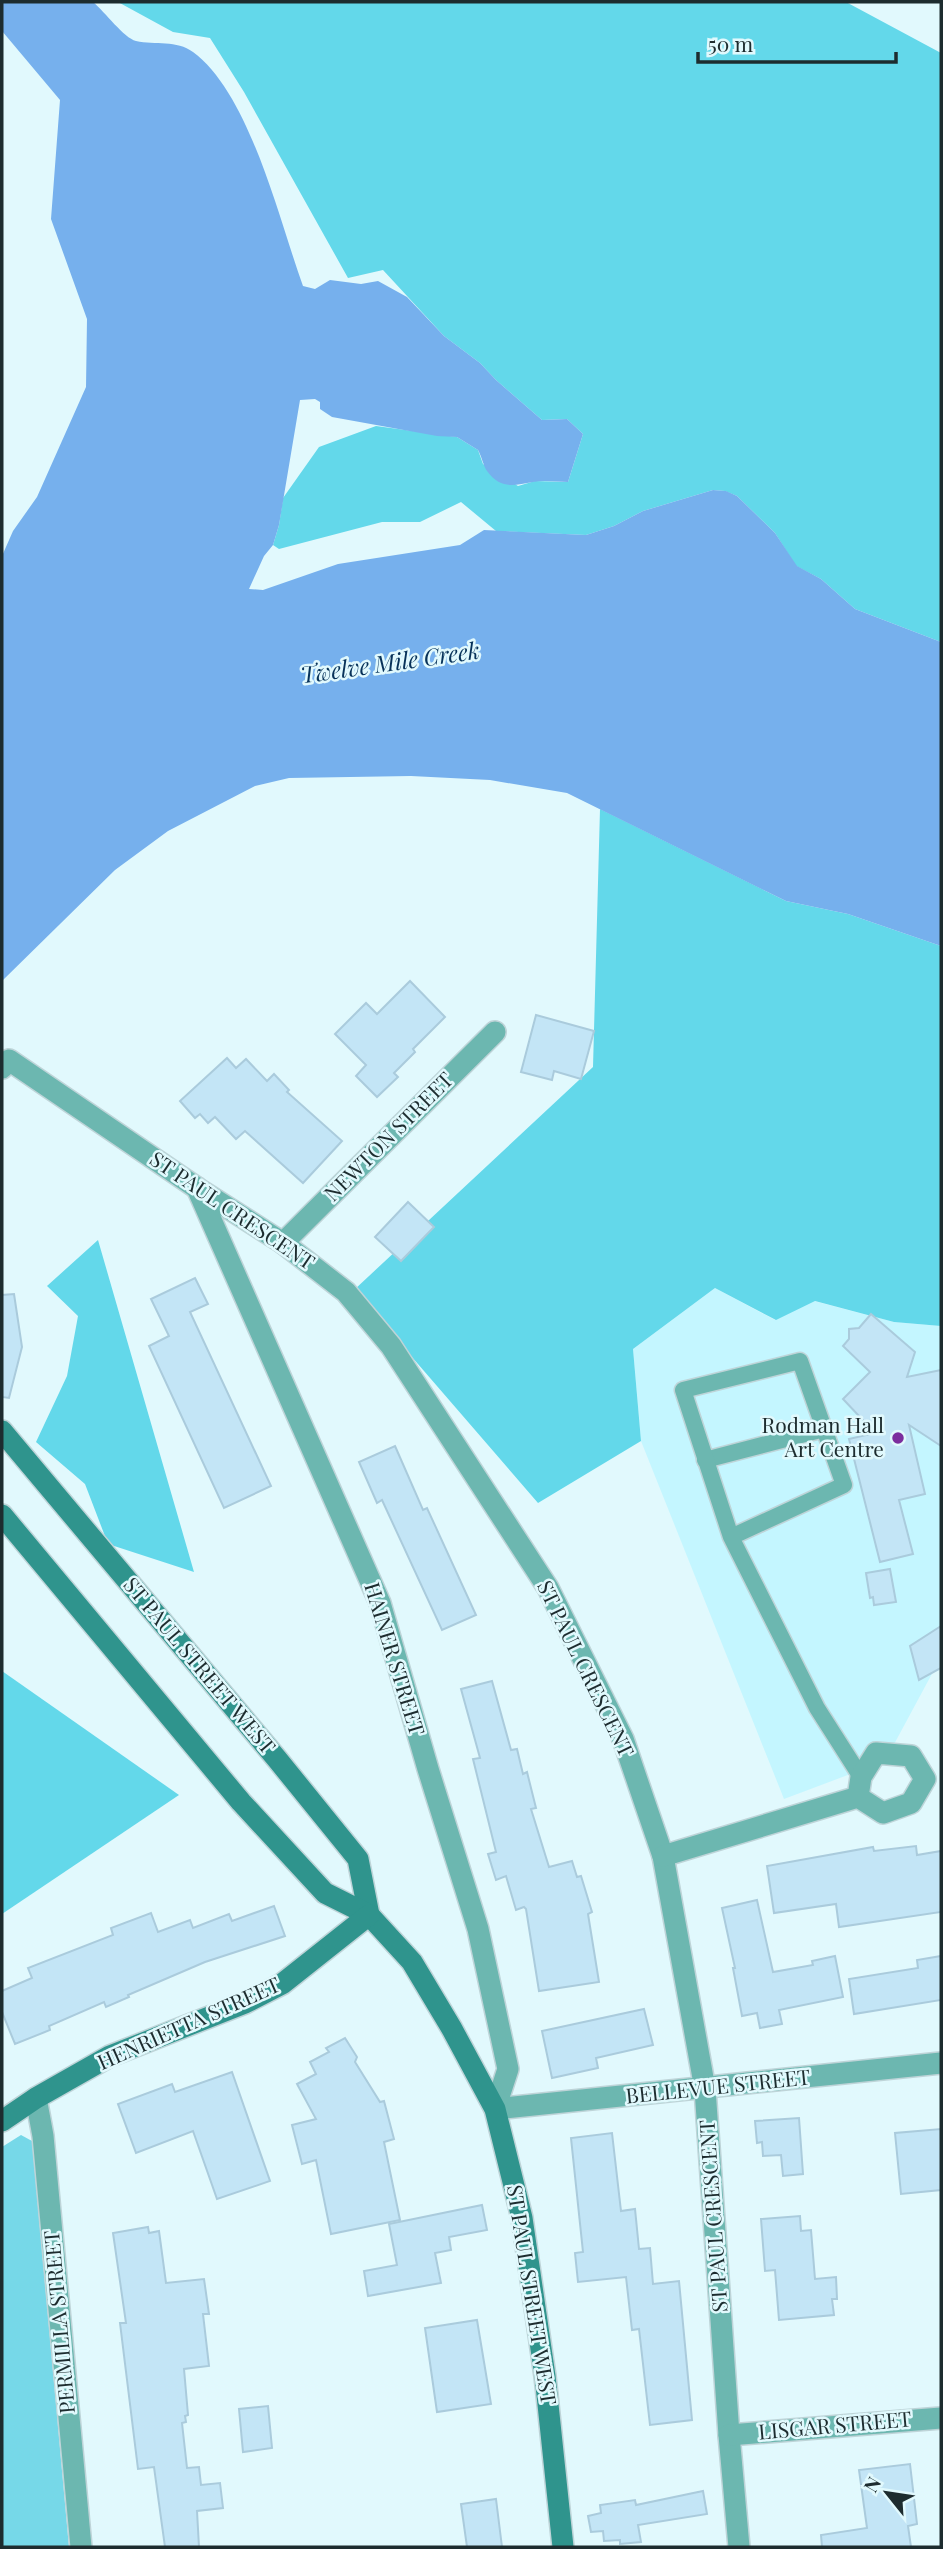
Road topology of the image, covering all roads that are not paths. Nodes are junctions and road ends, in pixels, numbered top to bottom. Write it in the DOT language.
graph roads {
  1 [pos="495,1032"];
  2 [pos="5,1064"];
  3 [pos="197,1188"];
  4 [pos="283,1242"];
  5 [pos="824,1429"];
  6 [pos="2,1431"];
  7 [pos="705,1460"];
  8 [pos="2,1515"];
  9 [pos="731,1537"];
  10 [pos="860,1787"];
  11 [pos="663,1856"];
  12 [pos="369,1915"];
  13 [pos="941,2063"];
  14 [pos="705,2090"];
  15 [pos="36,2098"];
  16 [pos="495,2109"];
  17 [pos="2,2121"];
  18 [pos="941,2418"];
  19 [pos="729,2435"];
  20 [pos="81,2547"];
  21 [pos="563,2547"];
  22 [pos="739,2547"];
  1 -- 4 [label="street, NEWTON STREET"];
  2 -- 3 [label="street, ST PAUL CRESCENT"];
  3 -- 4 [label="street, ST PAUL CRESCENT"];
  3 -- 16 [label="street, HAINER STREET"];
  4 -- 11 [label="street, ST PAUL CRESCENT"];
  5 -- 7 [label="lane"];
  5 -- 7 [label="lane"];
  5 -- 9 [label="lane"];
  6 -- 12 [label="main road, ST PAUL STREET WEST"];
  7 -- 9 [label="lane"];
  8 -- 12 [label="main road, ST PAUL STREET WEST"];
  9 -- 10 [label="lane"];
  10 -- 11 [label="street"];
  11 -- 14 [label="street, ST PAUL CRESCENT"];
  12 -- 15 [label="main road, HENRIETTA STREET"];
  12 -- 16 [label="main road, ST PAUL STREET WEST"];
  13 -- 14 [label="street, BELLEVUE STREET"];
  14 -- 16 [label="street, BELLEVUE STREET"];
  14 -- 19 [label="street, ST PAUL CRESCENT"];
  15 -- 17 [label="main road, HENRIETTA STREET"];
  15 -- 20 [label="street, PERMILLA STREET"];
  16 -- 21 [label="main road, ST PAUL STREET WEST"];
  18 -- 19 [label="street, LISGAR STREET"];
  19 -- 22 [label="street, ST PAUL CRESCENT"];
}
